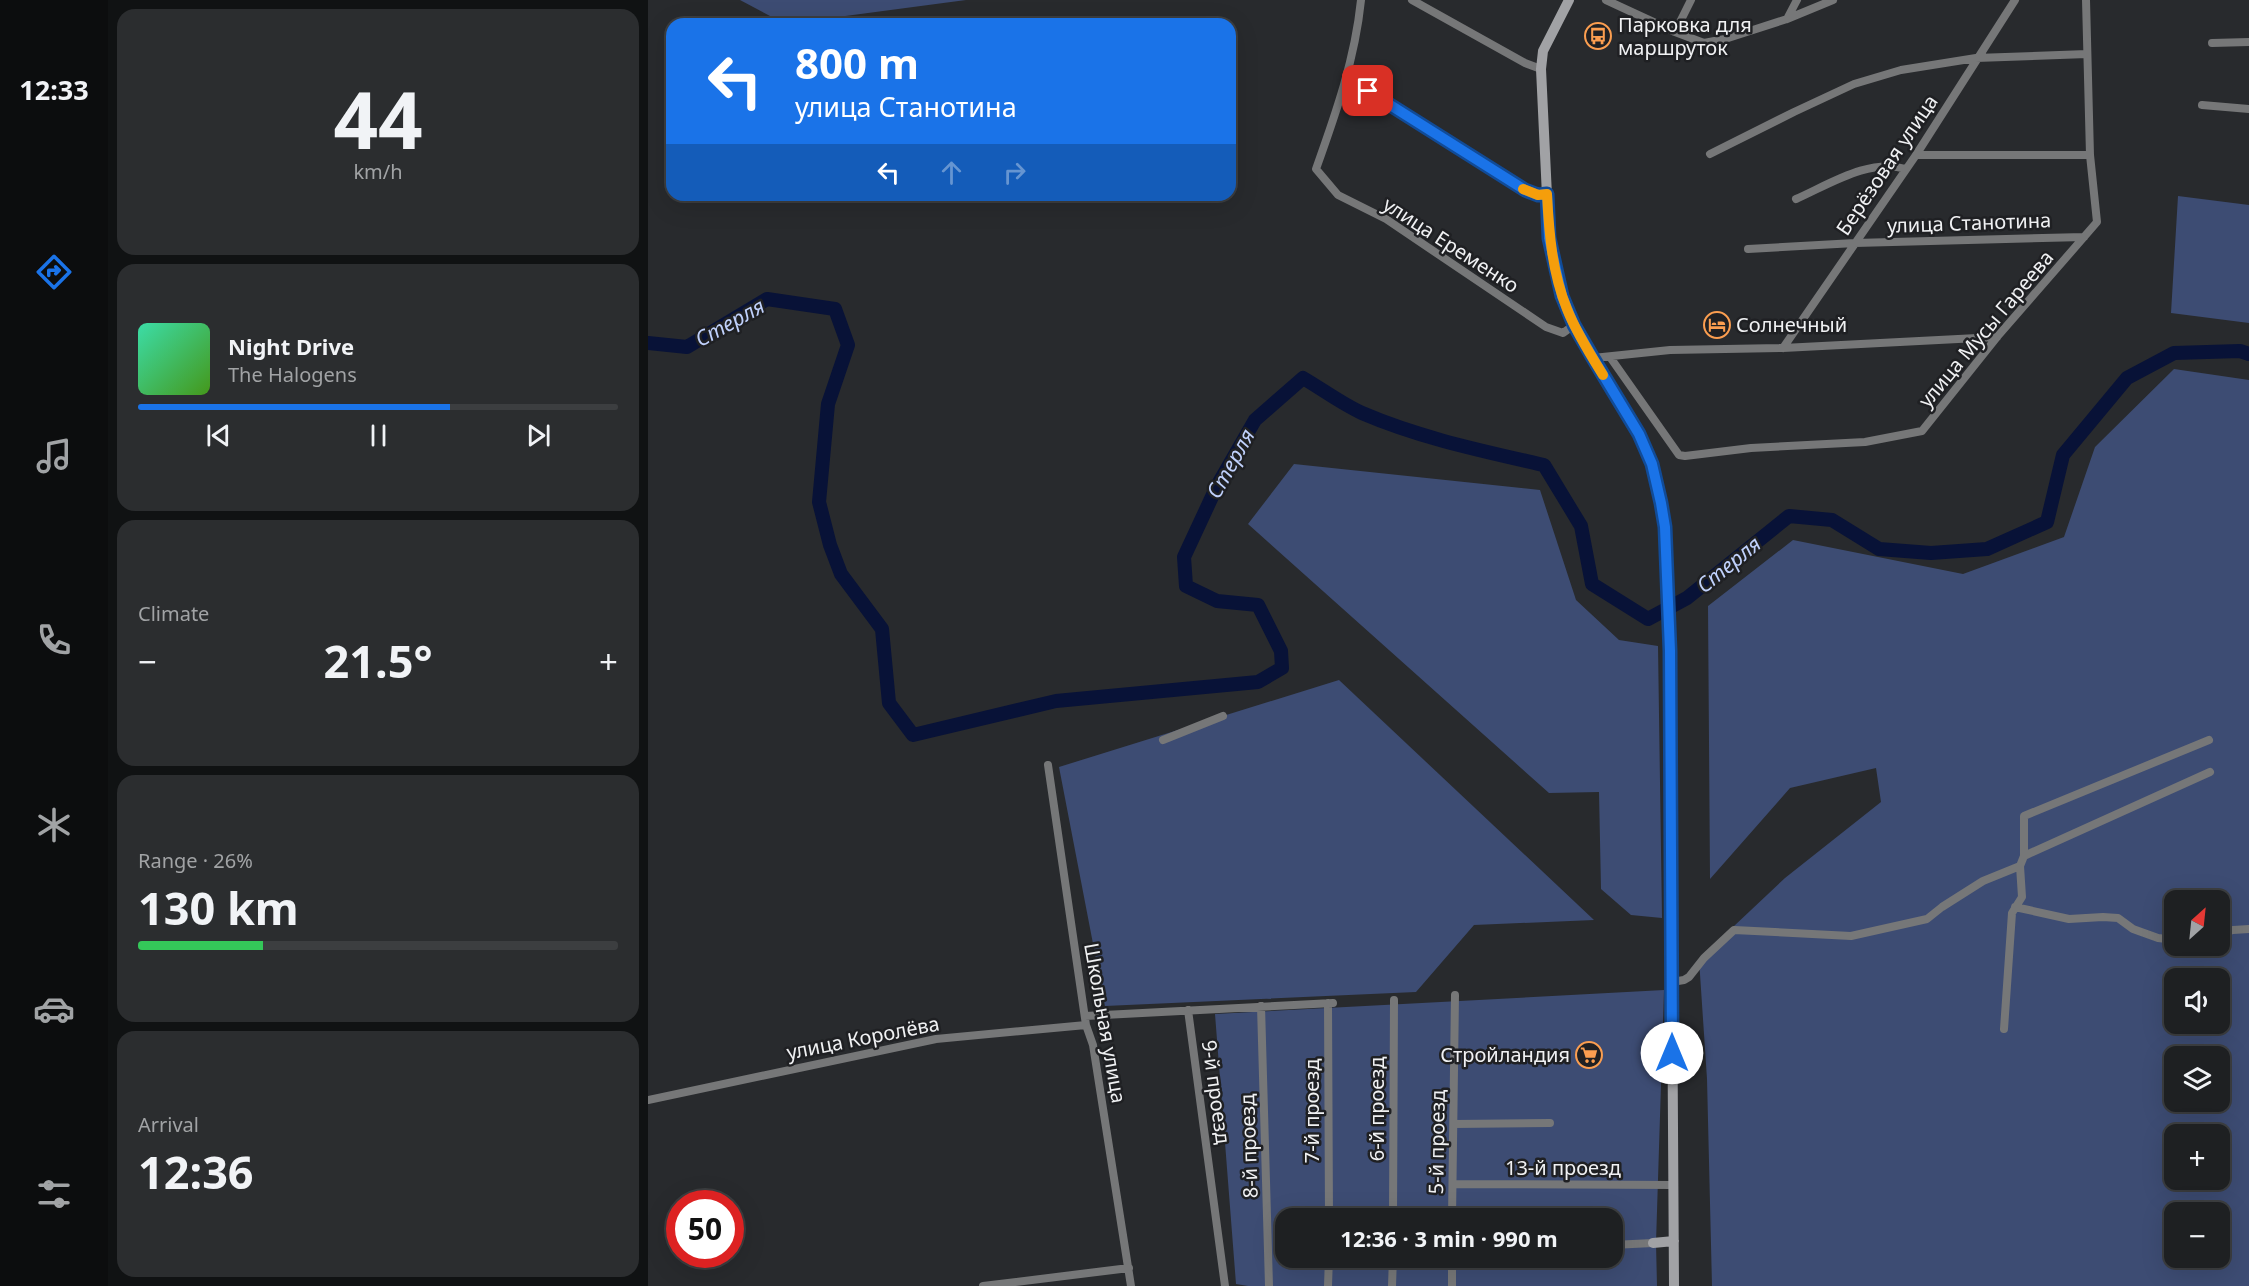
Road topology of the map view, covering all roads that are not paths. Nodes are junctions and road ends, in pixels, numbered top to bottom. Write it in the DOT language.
graph roads {
  1 [pos="1361,0"];
  2 [pos="1412,0"];
  3 [pos="1569,0"];
  4 [pos="1606,0"];
  5 [pos="1690,0"];
  6 [pos="1797,0"];
  7 [pos="1833,0"];
  8 [pos="2015,0"];
  9 [pos="2086,0"];
  10 [pos="1787,19"];
  11 [pos="1675,32"];
  12 [pos="2249,42"];
  13 [pos="2212,43"];
  14 [pos="2087,54"];
  15 [pos="1976,58"];
  16 [pos="1541,69"];
  17 [pos="1348,78"];
  18 [pos="2202,105"];
  19 [pos="2249,109"];
  20 [pos="1710,154"];
  21 [pos="1916,154"];
  22 [pos="2090,155"];
  23 [pos="1906,169"];
  24 [pos="1547,194"];
  25 [pos="1796,199"];
  26 [pos="2084,237"];
  27 [pos="1855,243"];
  28 [pos="1748,249"];
  29 [pos="1574,325"];
  30 [pos="1997,337"];
  31 [pos="1784,348"];
  32 [pos="1610,357"];
  33 [pos="1593,358"];
  34 [pos="1223,716"];
  35 [pos="1163,740"];
  36 [pos="2209,740"];
  37 [pos="1048,765"];
  38 [pos="2210,772"];
  39 [pos="2024,856"];
  40 [pos="2020,866"];
  41 [pos="2015,907"];
  42 [pos="2249,929"];
  43 [pos="2230,931"];
  44 [pos="2164,939"];
  45 [pos="1672,982"];
  46 [pos="1455,995"];
  47 [pos="1394,1000"];
  48 [pos="1261,1006"];
  49 [pos="1188,1010"];
  50 [pos="1085,1016"];
  51 [pos="1086,1025"];
  52 [pos="2004,1029"];
  53 [pos="648,1100"];
  54 [pos="1550,1123"];
  55 [pos="1454,1124"];
  56 [pos="1453,1184"];
  57 [pos="1673,1185"];
  58 [pos="1329,1208"];
  59 [pos="1393,1208"];
  60 [pos="1452,1208"];
  61 [pos="1674,1241"];
  62 [pos="1653,1243"];
  63 [pos="1623,1244"];
  64 [pos="1128,1268"];
  65 [pos="1329,1268"];
  66 [pos="1393,1268"];
  67 [pos="1452,1268"];
  68 [pos="983,1286"];
  69 [pos="1131,1286"];
  70 [pos="1225,1286"];
  71 [pos="1269,1286"];
  72 [pos="1328,1286"];
  73 [pos="1392,1286"];
  74 [pos="1452,1286"];
  75 [pos="1674,1286"];
  1 -- 17 [label="street"];
  2 -- 16 [label="street"];
  3 -- 16 [label="main road"];
  4 -- 11 [label="street"];
  5 -- 11 [label="street"];
  6 -- 10 [label="street"];
  7 -- 10 [label="street"];
  8 -- 15 [label="street, Берёзовая улица"];
  9 -- 14 [label="street, улица Мусы Гареева"];
  10 -- 11 [label="street"];
  12 -- 13 [label="street"];
  14 -- 15 [label="street"];
  14 -- 22 [label="street, улица Мусы Гареева"];
  15 -- 20 [label="street"];
  15 -- 21 [label="street, Берёзовая улица"];
  16 -- 24 [label="main road"];
  17 -- 24 [label="street"];
  17 -- 29 [label="street, улица Еременко"];
  18 -- 19 [label="street"];
  21 -- 22 [label="street"];
  21 -- 23 [label="street, Берёзовая улица"];
  22 -- 26 [label="street, улица Мусы Гареева"];
  23 -- 25 [label="street"];
  23 -- 27 [label="street, Берёзовая улица"];
  24 -- 29 [label="main road"];
  26 -- 27 [label="street, улица Станотина"];
  26 -- 30 [label="street, улица Мусы Гареева"];
  27 -- 28 [label="street, улица Станотина"];
  27 -- 31 [label="street, Берёзовая улица"];
  29 -- 33 [label="main road"];
  30 -- 31 [label="street"];
  30 -- 32 [label="street, улица Мусы Гареева"];
  31 -- 32 [label="street"];
  32 -- 33 [label="street"];
  33 -- 45 [label="main road"];
  34 -- 35 [label="street"];
  36 -- 39 [label="street"];
  37 -- 50 [label="street, Школьная улица"];
  38 -- 39 [label="street"];
  39 -- 40 [label="street"];
  40 -- 41 [label="street"];
  40 -- 45 [label="street"];
  41 -- 44 [label="street"];
  41 -- 52 [label="street"];
  42 -- 43 [label="street"];
  45 -- 57 [label="main road"];
  46 -- 55 [label="street, 5-й проезд"];
  47 -- 59 [label="street, 6-й проезд"];
  48 -- 49 [label="street"];
  48 -- 58 [label="street, 7-й проезд"];
  48 -- 71 [label="street, 8-й проезд"];
  49 -- 50 [label="street"];
  49 -- 70 [label="street, 9-й проезд"];
  50 -- 51 [label="street, Школьная улица"];
  51 -- 53 [label="street, улица Королёва"];
  51 -- 64 [label="street, Школьная улица"];
  54 -- 55 [label="street"];
  55 -- 56 [label="street, 5-й проезд"];
  56 -- 57 [label="street, 13-й проезд"];
  56 -- 60 [label="street, 5-й проезд"];
  57 -- 61 [label="main road"];
  61 -- 62 [label="main road"];
  61 -- 75 [label="main road"];
  62 -- 63 [label="street"];
  64 -- 68 [label="street"];
  64 -- 69 [label="street, Школьная улица"];
  65 -- 72 [label="street"];
  66 -- 73 [label="street"];
  67 -- 74 [label="street"];
}
